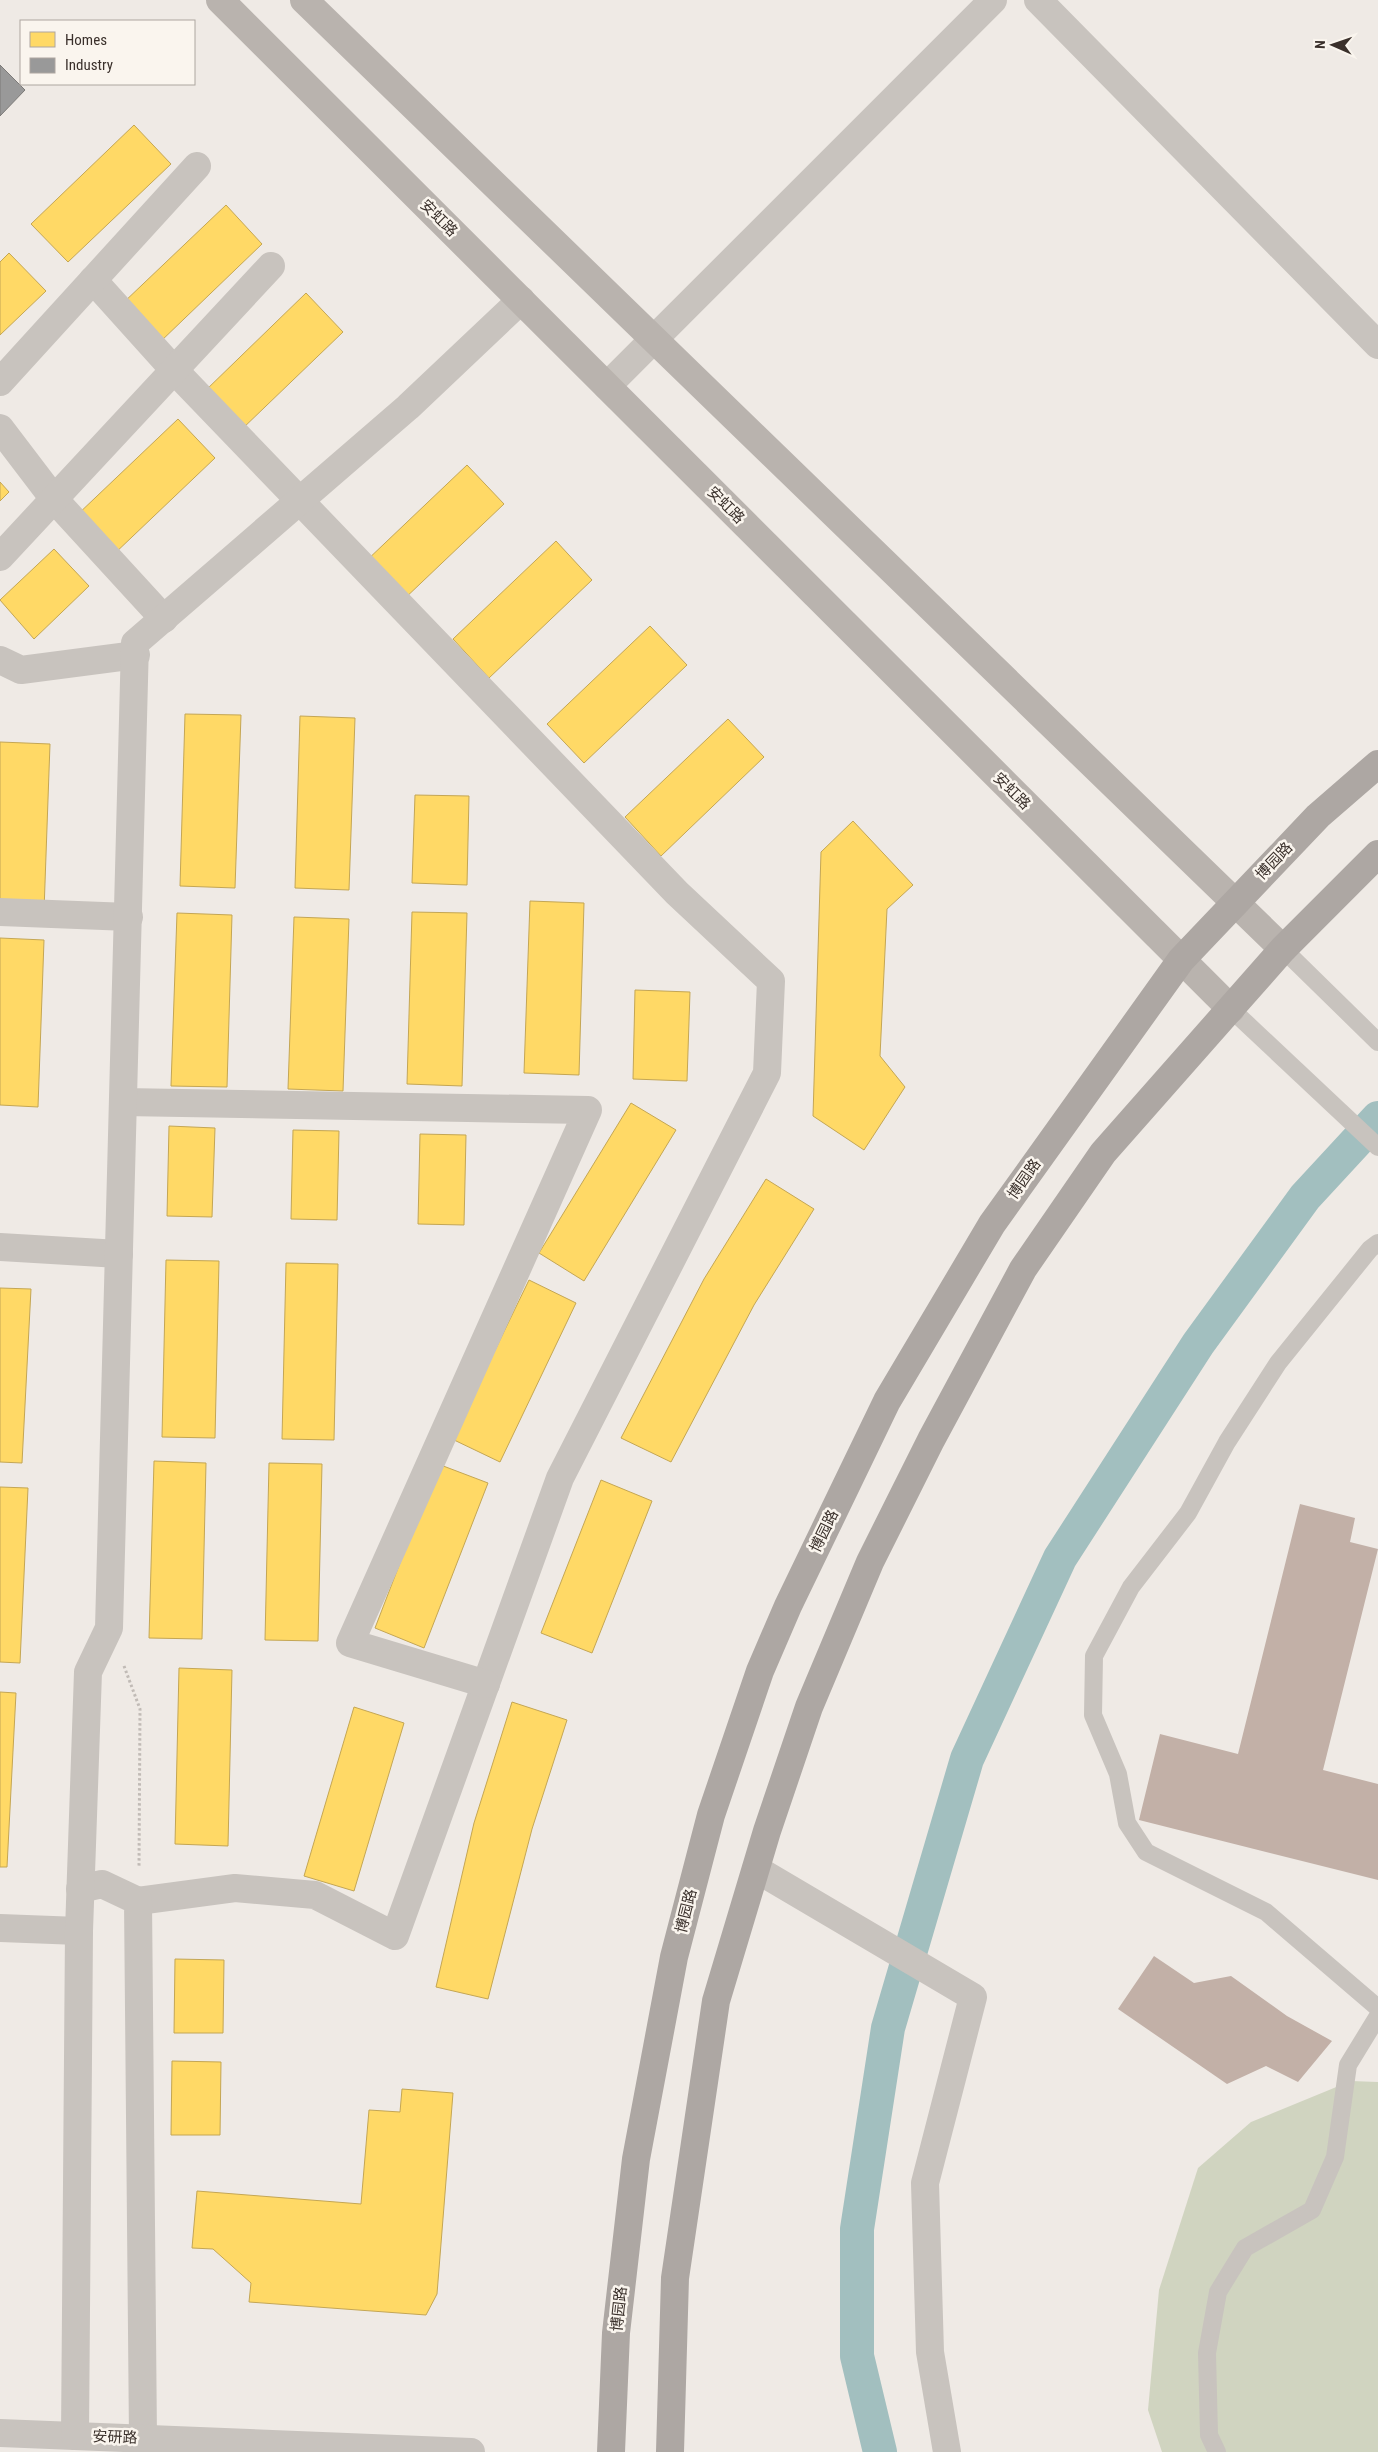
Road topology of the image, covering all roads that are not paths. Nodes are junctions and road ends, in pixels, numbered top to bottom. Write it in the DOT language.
graph roads {
  1 [pos="220,0"];
  2 [pos="304,0"];
  3 [pos="993,0"];
  4 [pos="1038,0"];
  5 [pos="197,166"];
  6 [pos="271,266"];
  7 [pos="94,280"];
  8 [pos="521,300"];
  9 [pos="652,338"];
  10 [pos="1378,345"];
  11 [pos="174,370"];
  12 [pos="0,382"];
  13 [pos="607,386"];
  14 [pos="0,428"];
  15 [pos="54,499"];
  16 [pos="301,501"];
  17 [pos="0,557"];
  18 [pos="164,619"];
  19 [pos="136,655"];
  20 [pos="0,660"];
  21 [pos="1378,764"];
  22 [pos="1378,854"];
  23 [pos="1234,903"];
  24 [pos="0,912"];
  25 [pos="128,917"];
  26 [pos="1283,949"];
  27 [pos="1182,960"];
  28 [pos="1231,1009"];
  29 [pos="1378,1042"];
  30 [pos="123,1102"];
  31 [pos="1378,1147"];
  32 [pos="1378,1243"];
  33 [pos="0,1247"];
  34 [pos="119,1254"];
  35 [pos="486,1684"];
  36 [pos="756,1869"];
  37 [pos="80,1889"];
  38 [pos="138,1901"];
  39 [pos="0,1928"];
  40 [pos="79,1931"];
  41 [pos="1378,2008"];
  42 [pos="1378,2016"];
  43 [pos="0,2433"];
  44 [pos="75,2436"];
  45 [pos="143,2439"];
  46 [pos="471,2452"];
  47 [pos="611,2452"];
  48 [pos="670,2452"];
  49 [pos="947,2452"];
  50 [pos="1217,2452"];
  1 -- 8 [label="main road, 安虹路"];
  2 -- 9 [label="main road"];
  3 -- 9 [label="street"];
  4 -- 10 [label="street"];
  5 -- 7 [label="street"];
  6 -- 11 [label="street"];
  7 -- 11 [label="street"];
  7 -- 12 [label="street"];
  8 -- 13 [label="main road, 安虹路"];
  8 -- 16 [label="street"];
  9 -- 13 [label="street"];
  9 -- 23 [label="main road"];
  11 -- 15 [label="street"];
  11 -- 16 [label="street"];
  13 -- 27 [label="main road, 安虹路"];
  14 -- 15 [label="street"];
  15 -- 17 [label="street"];
  15 -- 18 [label="street"];
  16 -- 18 [label="street"];
  16 -- 35 [label="street"];
  18 -- 19 [label="street"];
  19 -- 20 [label="street"];
  19 -- 25 [label="street"];
  21 -- 23 [label="main road, 博园路"];
  22 -- 26 [label="main road"];
  23 -- 26 [label="main road"];
  23 -- 27 [label="main road, 博园路"];
  24 -- 25 [label="street"];
  25 -- 30 [label="street"];
  26 -- 28 [label="main road"];
  26 -- 29 [label="lane"];
  27 -- 28 [label="main road, 安虹路"];
  27 -- 47 [label="main road, 博园路"];
  28 -- 31 [label="lane"];
  28 -- 36 [label="main road"];
  30 -- 34 [label="street"];
  30 -- 35 [label="street"];
  32 -- 41 [label="lane"];
  33 -- 34 [label="street"];
  34 -- 37 [label="street"];
  35 -- 38 [label="street"];
  36 -- 48 [label="main road"];
  36 -- 49 [label="street"];
  37 -- 38 [label="street"];
  37 -- 40 [label="street"];
  38 -- 45 [label="street"];
  39 -- 40 [label="street"];
  40 -- 44 [label="street"];
  42 -- 50 [label="lane"];
  43 -- 44 [label="street, 安研路"];
  44 -- 45 [label="street, 安研路"];
  45 -- 46 [label="street, 安研路"];
}
